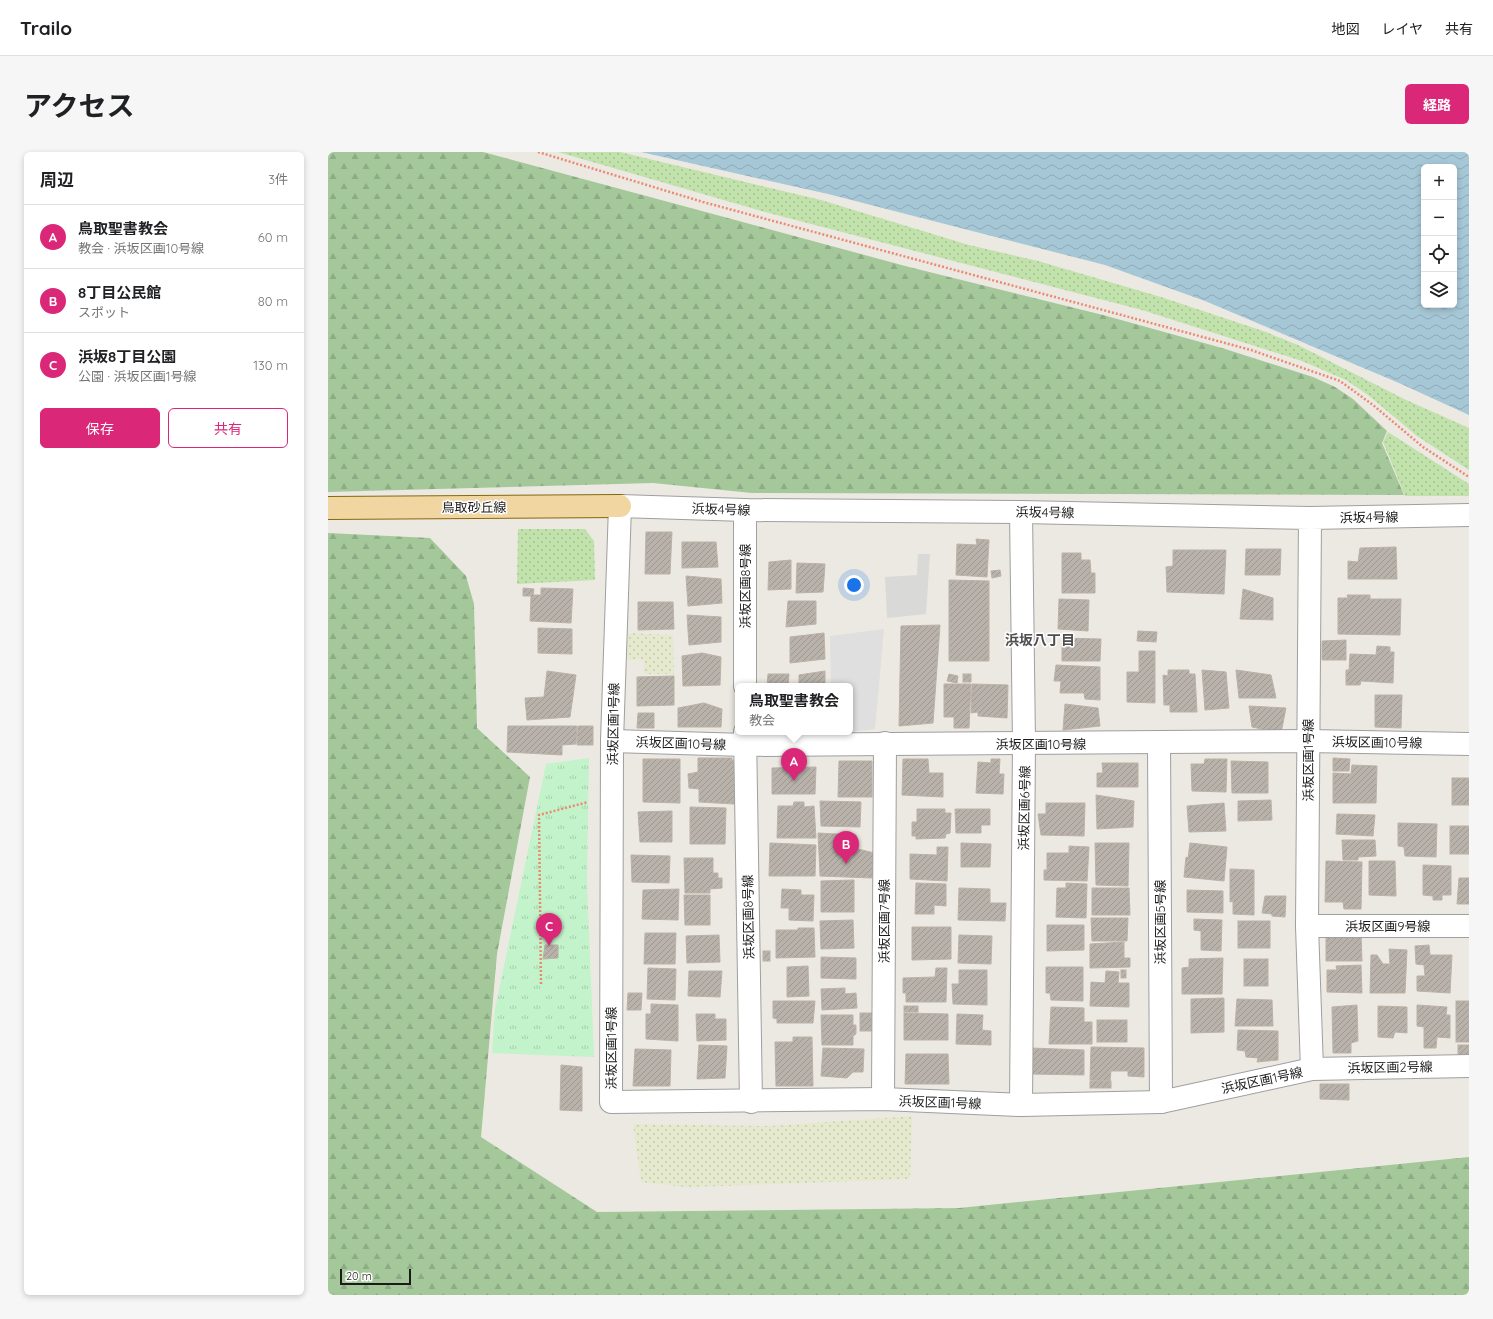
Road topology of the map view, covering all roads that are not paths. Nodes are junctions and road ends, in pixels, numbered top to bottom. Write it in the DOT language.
graph roads {
  1 [pos="620,506"];
  2 [pos="328,508"];
  3 [pos="745,510"];
  4 [pos="1021,512"];
  5 [pos="1469,515"];
  6 [pos="1310,518"];
  7 [pos="745,683"];
  8 [pos="745,739"];
  9 [pos="1308,741"];
  10 [pos="612,742"];
  11 [pos="885,743"];
  12 [pos="1159,743"];
  13 [pos="1024,744"];
  14 [pos="1469,744"];
  15 [pos="1307,926"];
  16 [pos="1469,926"];
  17 [pos="1469,1066"];
  18 [pos="1312,1069"];
  19 [pos="883,1099"];
  20 [pos="751,1102"];
  21 [pos="1161,1102"];
  22 [pos="1021,1105"];
  1 -- 2 [label="main road, 鳥取砂丘線"];
  1 -- 3 [label="street, 浜坂4号線"];
  1 -- 10 [label="street, 浜坂区画1号線"];
  3 -- 4 [label="street, 浜坂4号線"];
  3 -- 7 [label="street, 浜坂区画8号線"];
  4 -- 6 [label="street, 浜坂4号線"];
  4 -- 13 [label="street, 浜坂区画6号線"];
  5 -- 6 [label="street, 浜坂4号線"];
  6 -- 9 [label="street, 浜坂区画1号線"];
  8 -- 10 [label="street, 浜坂区画10号線"];
  8 -- 11 [label="street, 浜坂区画10号線"];
  8 -- 20 [label="street, 浜坂区画8号線"];
  9 -- 12 [label="street, 浜坂区画10号線"];
  9 -- 14 [label="street, 浜坂区画10号線"];
  9 -- 15 [label="street, 浜坂区画1号線"];
  10 -- 20 [label="street, 浜坂区画1号線"];
  11 -- 13 [label="street, 浜坂区画10号線"];
  11 -- 19 [label="street, 浜坂区画7号線"];
  12 -- 13 [label="street, 浜坂区画10号線"];
  12 -- 21 [label="street, 浜坂区画5号線"];
  13 -- 22 [label="street, 浜坂区画6号線"];
  15 -- 16 [label="street, 浜坂区画9号線"];
  15 -- 18 [label="street, 浜坂区画1号線"];
  17 -- 18 [label="street, 浜坂区画2号線"];
  18 -- 21 [label="street, 浜坂区画1号線"];
  19 -- 20 [label="street, 浜坂区画1号線"];
  19 -- 22 [label="street, 浜坂区画1号線"];
  21 -- 22 [label="street, 浜坂区画1号線"];
}
